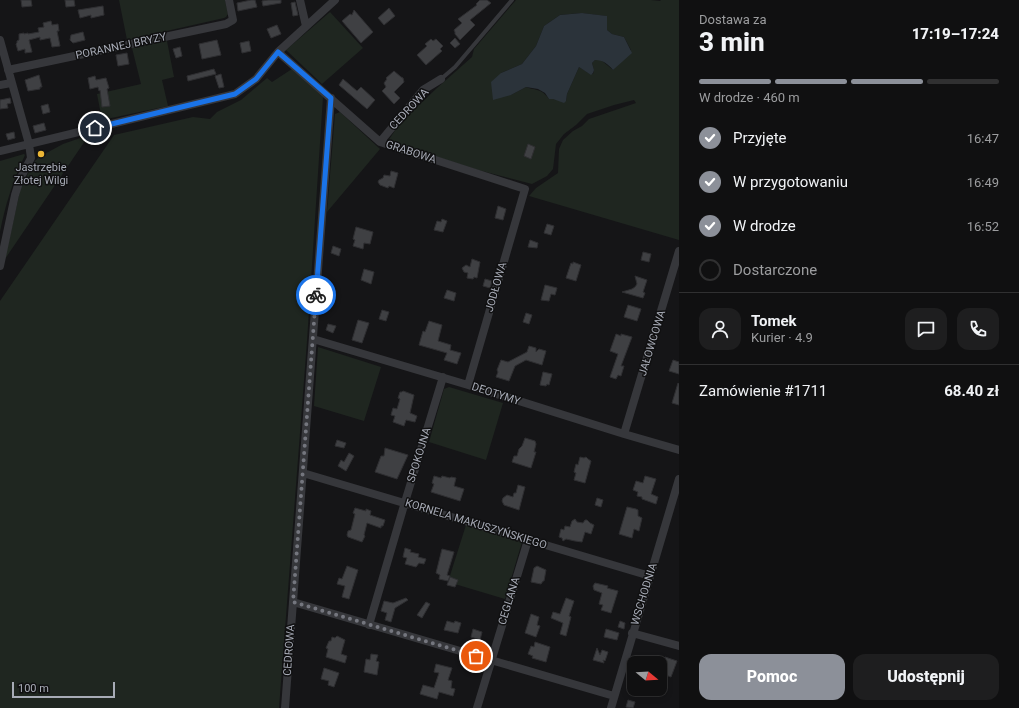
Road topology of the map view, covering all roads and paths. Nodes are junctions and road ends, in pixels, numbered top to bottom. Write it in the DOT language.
graph roads {
  1 [pos="229,0"];
  2 [pos="300,0"];
  3 [pos="335,0"];
  4 [pos="512,0"];
  5 [pos="306,26"];
  6 [pos="0,40"];
  7 [pos="278,52"];
  8 [pos="8,70"];
  9 [pos="441,79"];
  10 [pos="11,83"];
  11 [pos="0,85"];
  12 [pos="331,98"];
  13 [pos="380,142"];
  14 [pos="29,144"];
  15 [pos="0,151"];
  16 [pos="525,189"];
  17 [pos="679,251"];
  18 [pos="0,266"];
  19 [pos="313,340"];
  20 [pos="443,378"];
  21 [pos="468,385"];
  22 [pos="624,434"];
  23 [pos="679,450"];
  24 [pos="303,473"];
  25 [pos="679,479"];
  26 [pos="405,502"];
  27 [pos="528,540"];
  28 [pos="650,576"];
  29 [pos="293,602"];
  30 [pos="369,625"];
  31 [pos="632,633"];
  32 [pos="679,646"];
  33 [pos="491,660"];
  34 [pos="614,696"];
  35 [pos="285,708"];
  36 [pos="477,708"];
  37 [pos="611,708"];
  1 -- 8 [label="street, PORANNEJ BRYZY"];
  2 -- 5 [label="street"];
  3 -- 5 [label="street"];
  4 -- 9 [label="lane"];
  5 -- 7 [label="street"];
  6 -- 8 [label="street"];
  7 -- 12 [label="street, GRABOWA"];
  7 -- 14 [label="street"];
  8 -- 10 [label="street"];
  9 -- 13 [label="street, CEDROWA"];
  10 -- 11 [label="street"];
  10 -- 14 [label="street"];
  12 -- 13 [label="street, GRABOWA"];
  12 -- 19 [label="street, CEDROWA"];
  13 -- 16 [label="street, GRABOWA"];
  14 -- 15 [label="street"];
  14 -- 18 [label="street"];
  16 -- 21 [label="street, JODŁOWA"];
  17 -- 22 [label="street, JAŁOWCOWA"];
  19 -- 20 [label="street, DEOTYMY"];
  19 -- 24 [label="street, CEDROWA"];
  20 -- 21 [label="street, DEOTYMY"];
  20 -- 26 [label="street, SPOKOJNA"];
  21 -- 22 [label="street, DEOTYMY"];
  22 -- 23 [label="street, DEOTYMY"];
  24 -- 26 [label="street, KORNELA MAKUSZYŃSKIEGO"];
  24 -- 29 [label="street, CEDROWA"];
  25 -- 28 [label="street, WSCHODNIA"];
  26 -- 27 [label="street, KORNELA MAKUSZYŃSKIEGO"];
  26 -- 30 [label="street, SPOKOJNA"];
  27 -- 28 [label="street, KORNELA MAKUSZYŃSKIEGO"];
  27 -- 33 [label="street, CEGLANA"];
  28 -- 31 [label="street, WSCHODNIA"];
  29 -- 30 [label="street"];
  29 -- 35 [label="street, CEDROWA"];
  30 -- 33 [label="street"];
  31 -- 32 [label="street"];
  31 -- 34 [label="street, WSCHODNIA"];
  33 -- 34 [label="street"];
  33 -- 36 [label="street, CEGLANA"];
  34 -- 37 [label="street, WSCHODNIA"];
}
